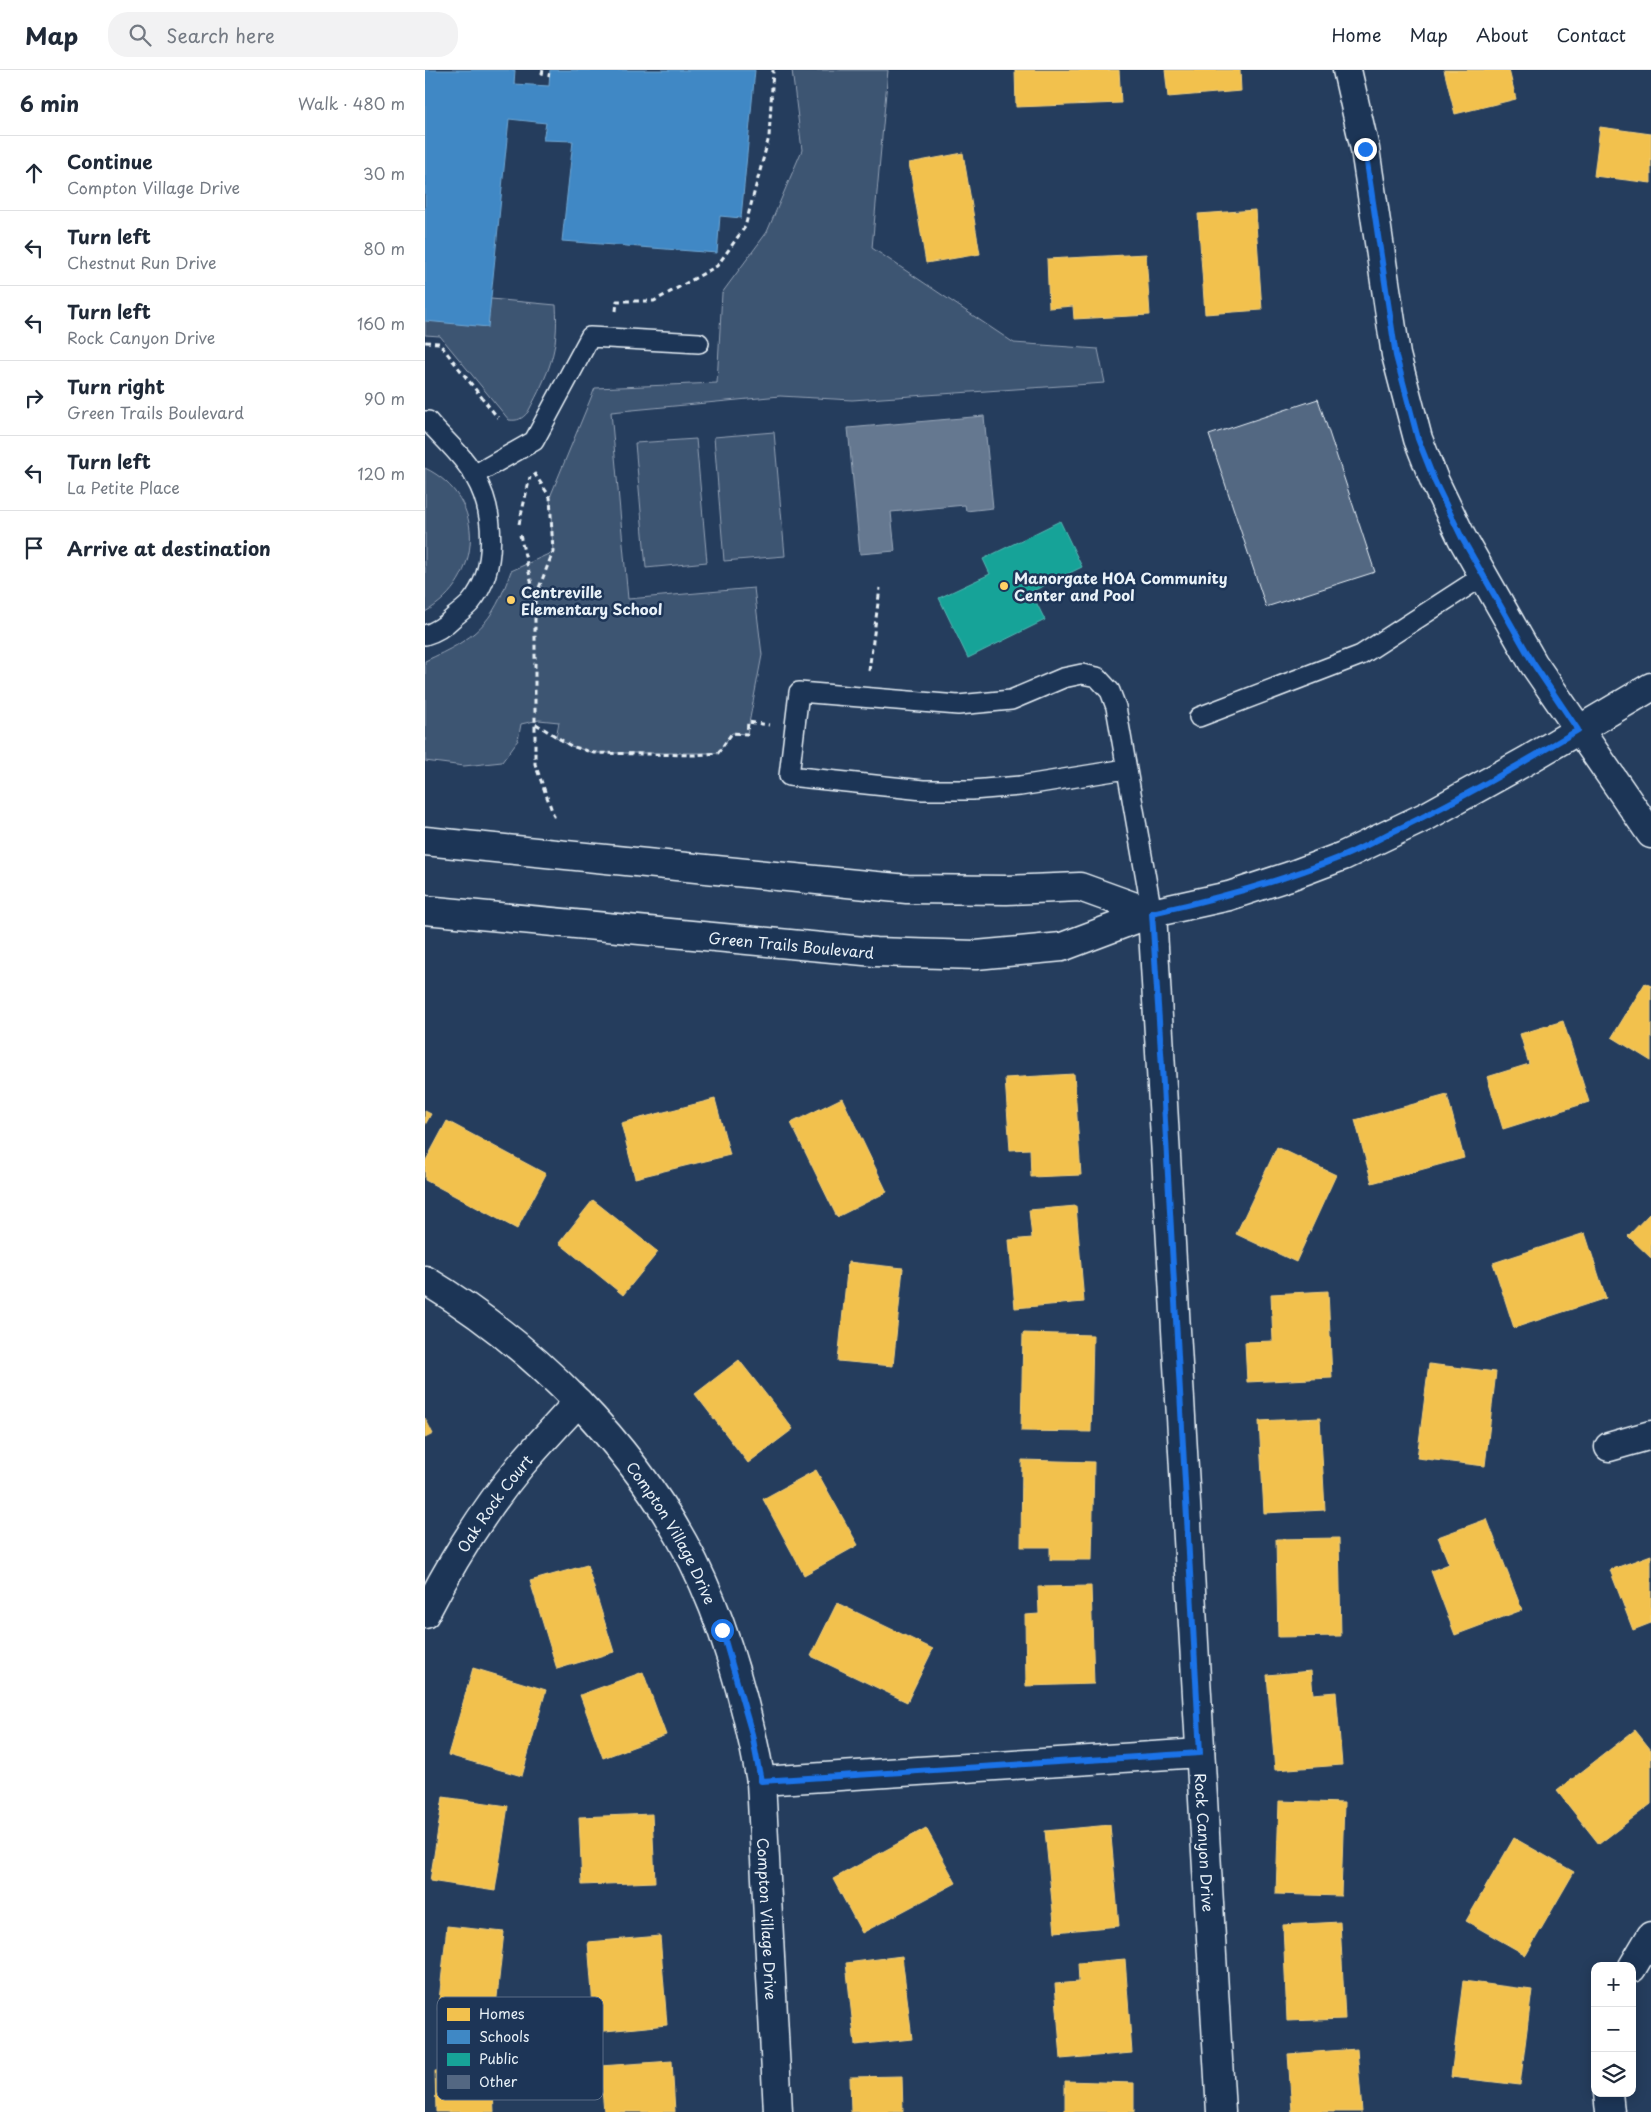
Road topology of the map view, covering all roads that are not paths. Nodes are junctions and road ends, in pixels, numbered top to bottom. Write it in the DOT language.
graph roads {
  1 [pos="1347,70"];
  2 [pos="699,343"];
  3 [pos="425,421"];
  4 [pos="475,475"];
  5 [pos="1483,576"];
  6 [pos="425,635"];
  7 [pos="1651,688"];
  8 [pos="1199,717"];
  9 [pos="1578,730"];
  10 [pos="1126,768"];
  11 [pos="1651,834"];
  12 [pos="425,841"];
  13 [pos="425,910"];
  14 [pos="1152,913"];
  15 [pos="425,1280"];
  16 [pos="578,1402"];
  17 [pos="1651,1435"];
  18 [pos="1609,1447"];
  19 [pos="425,1614"];
  20 [pos="1200,1753"];
  21 [pos="761,1781"];
  22 [pos="1651,1936"];
  23 [pos="1636,1962"];
  24 [pos="1608,2097"];
  25 [pos="778,2112"];
  26 [pos="1221,2112"];
  27 [pos="1609,2112"];
  1 -- 5 [label="street"];
  2 -- 4 [label="lane"];
  3 -- 4 [label="lane"];
  4 -- 6 [label="lane"];
  5 -- 8 [label="lane"];
  5 -- 9 [label="street"];
  7 -- 9 [label="street, Green Trails Boulevard"];
  9 -- 11 [label="street"];
  9 -- 14 [label="street, Green Trails Boulevard"];
  10 -- 10 [label="lane"];
  10 -- 14 [label="lane"];
  12 -- 14 [label="street"];
  13 -- 14 [label="street, Green Trails Boulevard"];
  14 -- 20 [label="street, Rock Canyon Drive"];
  15 -- 16 [label="street, Compton Village Drive"];
  16 -- 19 [label="street, Oak Rock Court"];
  16 -- 21 [label="street, Compton Village Drive"];
  17 -- 18 [label="street"];
  20 -- 21 [label="street"];
  20 -- 26 [label="street, Rock Canyon Drive"];
  21 -- 25 [label="street, Compton Village Drive"];
  22 -- 23 [label="street"];
  24 -- 27 [label="street"];
}
